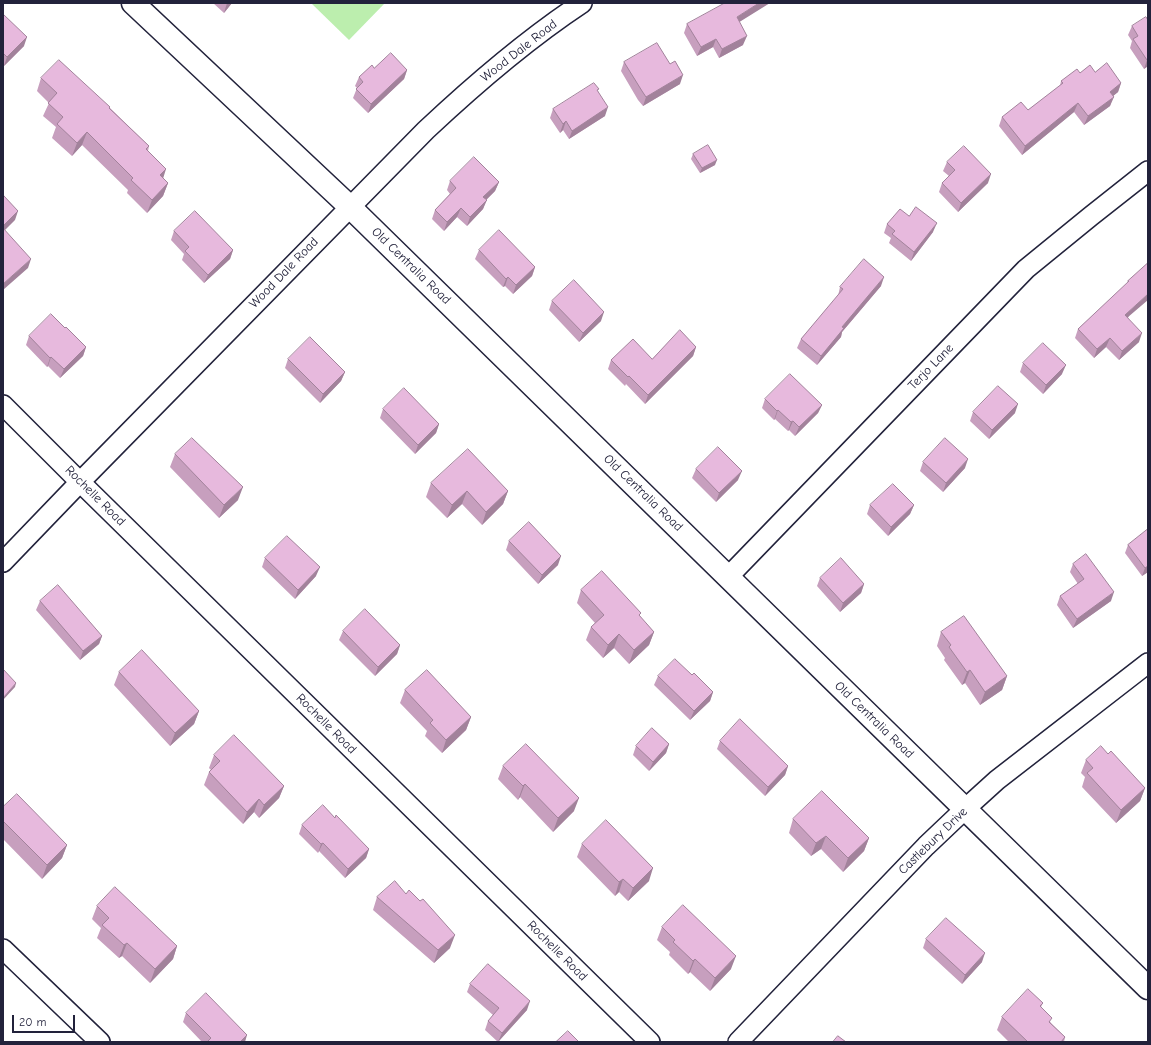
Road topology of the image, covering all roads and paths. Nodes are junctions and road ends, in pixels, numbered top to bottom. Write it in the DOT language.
graph roads {
  1 [pos="133,3"];
  2 [pos="582,3"];
  3 [pos="1148,171"];
  4 [pos="350,206"];
  5 [pos="3,404"];
  6 [pos="80,482"];
  7 [pos="3,562"];
  8 [pos="728,577"];
  9 [pos="1148,663"];
  10 [pos="965,809"];
  11 [pos="3,949"];
  12 [pos="1148,988"];
  13 [pos="100,1042"];
  14 [pos="650,1042"];
  15 [pos="738,1042"];
  1 -- 4 [label="street, Old Centralia Road"];
  2 -- 4 [label="street, Wood Dale Road"];
  3 -- 8 [label="street, Terjo Lane"];
  4 -- 6 [label="street, Wood Dale Road"];
  4 -- 8 [label="street, Old Centralia Road"];
  5 -- 6 [label="street, Rochelle Road"];
  6 -- 7 [label="street, Wood Dale Road"];
  6 -- 14 [label="street, Rochelle Road"];
  8 -- 10 [label="street, Old Centralia Road"];
  9 -- 10 [label="street, Castlebury Drive"];
  10 -- 12 [label="street, Old Centralia Road"];
  10 -- 15 [label="street, Castlebury Drive"];
  11 -- 13 [label="street"];
}
